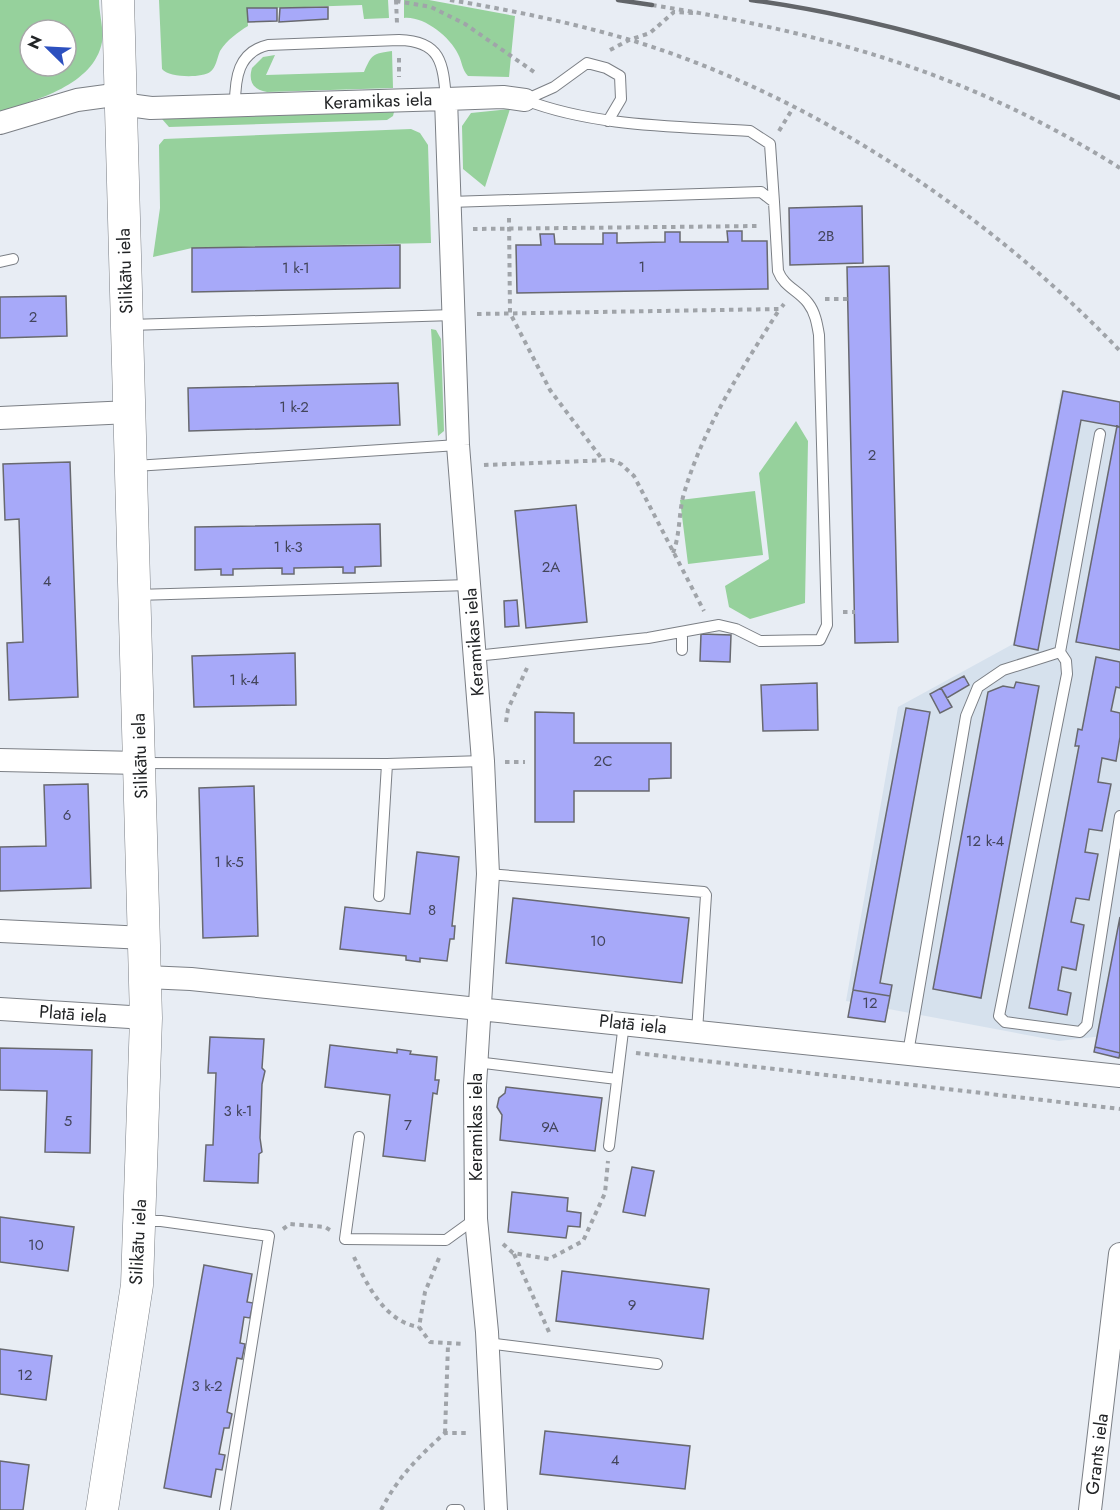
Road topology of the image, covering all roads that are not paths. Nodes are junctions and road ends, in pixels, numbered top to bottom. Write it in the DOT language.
graph roads {
  1 [pos="118,0"];
  2 [pos="121,99"];
  3 [pos="446,99"];
  4 [pos="525,100"];
  5 [pos="235,105"];
  6 [pos="608,121"];
  7 [pos="0,123"];
  8 [pos="450,202"];
  9 [pos="774,202"];
  10 [pos="13,259"];
  11 [pos="0,262"];
  12 [pos="454,315"];
  13 [pos="127,326"];
  14 [pos="130,412"];
  15 [pos="0,418"];
  16 [pos="1101,434"];
  17 [pos="459,456"];
  18 [pos="131,466"];
  19 [pos="469,585"];
  20 [pos="135,595"];
  21 [pos="682,633"];
  22 [pos="682,650"];
  23 [pos="1059,652"];
  24 [pos="475,656"];
  25 [pos="0,760"];
  26 [pos="483,761"];
  27 [pos="140,763"];
  28 [pos="387,764"];
  29 [pos="1120,816"];
  30 [pos="488,874"];
  31 [pos="379,896"];
  32 [pos="0,931"];
  33 [pos="145,938"];
  34 [pos="146,977"];
  35 [pos="479,1007"];
  36 [pos="0,1009"];
  37 [pos="146,1018"];
  38 [pos="624,1023"];
  39 [pos="697,1030"];
  40 [pos="908,1053"];
  41 [pos="476,1062"];
  42 [pos="1120,1076"];
  43 [pos="617,1079"];
  44 [pos="359,1137"];
  45 [pos="609,1146"];
  46 [pos="476,1219"];
  47 [pos="140,1221"];
  48 [pos="1120,1254"];
  49 [pos="487,1344"];
  50 [pos="657,1364"];
  51 [pos="102,1510"];
  52 [pos="225,1510"];
  53 [pos="452,1510"];
  54 [pos="459,1510"];
  55 [pos="496,1510"];
  56 [pos="1090,1510"];
  1 -- 2 [label="main road, Silikātu iela"];
  2 -- 5 [label="street, Keramikas iela"];
  2 -- 7 [label="street, Keramikas iela"];
  2 -- 13 [label="main road, Silikātu iela"];
  3 -- 4 [label="street"];
  3 -- 5 [label="street, Keramikas iela"];
  3 -- 5 [label="lane"];
  3 -- 8 [label="street, Keramikas iela"];
  4 -- 6 [label="lane"];
  4 -- 6 [label="lane"];
  6 -- 9 [label="lane"];
  8 -- 9 [label="lane"];
  8 -- 12 [label="street, Keramikas iela"];
  9 -- 21 [label="lane"];
  10 -- 11 [label="lane"];
  12 -- 13 [label="lane"];
  12 -- 17 [label="street, Keramikas iela"];
  13 -- 14 [label="main road, Silikātu iela"];
  14 -- 15 [label="street"];
  14 -- 18 [label="main road, Silikātu iela"];
  16 -- 23 [label="lane"];
  17 -- 18 [label="lane"];
  17 -- 19 [label="street, Keramikas iela"];
  18 -- 20 [label="main road, Silikātu iela"];
  19 -- 20 [label="lane"];
  19 -- 24 [label="street, Keramikas iela"];
  20 -- 27 [label="main road, Silikātu iela"];
  21 -- 22 [label="lane"];
  21 -- 24 [label="lane"];
  23 -- 29 [label="lane"];
  23 -- 40 [label="lane"];
  24 -- 26 [label="street, Keramikas iela"];
  25 -- 27 [label="street"];
  26 -- 28 [label="lane"];
  26 -- 30 [label="street, Keramikas iela"];
  27 -- 28 [label="lane"];
  27 -- 33 [label="main road, Silikātu iela"];
  28 -- 31 [label="lane"];
  30 -- 35 [label="street, Keramikas iela"];
  30 -- 39 [label="lane"];
  32 -- 33 [label="street"];
  33 -- 34 [label="main road, Silikātu iela"];
  34 -- 35 [label="street, Platā iela"];
  34 -- 37 [label="main road, Silikātu iela"];
  35 -- 38 [label="street, Platā iela"];
  35 -- 41 [label="street, Keramikas iela"];
  36 -- 37 [label="street, Platā iela"];
  37 -- 47 [label="main road, Silikātu iela"];
  38 -- 39 [label="street, Platā iela"];
  38 -- 43 [label="lane"];
  39 -- 40 [label="street, Platā iela"];
  40 -- 42 [label="street, Platā iela"];
  41 -- 43 [label="lane"];
  41 -- 46 [label="street, Keramikas iela"];
  43 -- 45 [label="lane"];
  44 -- 46 [label="lane"];
  46 -- 49 [label="street, Keramikas iela"];
  47 -- 51 [label="main road, Silikātu iela"];
  47 -- 52 [label="lane"];
  48 -- 56 [label="street, Grants iela"];
  49 -- 50 [label="lane"];
  49 -- 55 [label="street, Keramikas iela"];
  53 -- 54 [label="lane"];
}
